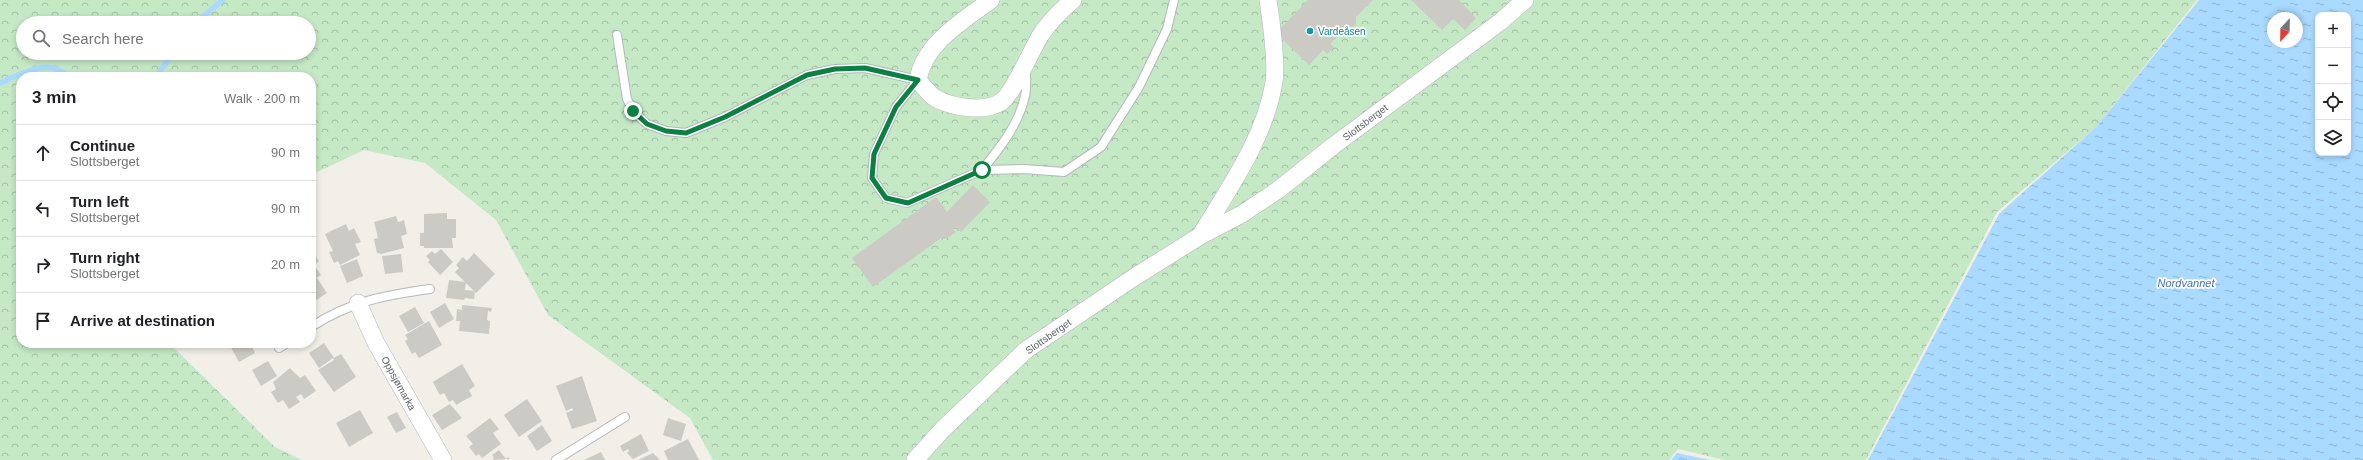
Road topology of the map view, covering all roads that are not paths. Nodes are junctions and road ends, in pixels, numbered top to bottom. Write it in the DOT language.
graph roads {
  1 [pos="991,0"];
  2 [pos="1073,0"];
  3 [pos="1174,0"];
  4 [pos="1268,0"];
  5 [pos="1526,0"];
  6 [pos="617,35"];
  7 [pos="1026,63"];
  8 [pos="918,80"];
  9 [pos="982,170"];
  10 [pos="1200,236"];
  11 [pos="430,289"];
  12 [pos="358,304"];
  13 [pos="316,324"];
  14 [pos="625,417"];
  15 [pos="443,460"];
  16 [pos="556,460"];
  17 [pos="915,460"];
  1 -- 8 [label="street"];
  2 -- 7 [label="street"];
  3 -- 9 [label="lane"];
  4 -- 10 [label="street, Slottsberget"];
  5 -- 10 [label="street, Slottsberget"];
  6 -- 8 [label="lane"];
  7 -- 8 [label="street"];
  7 -- 9 [label="lane"];
  8 -- 9 [label="lane"];
  10 -- 17 [label="street, Slottsberget"];
  11 -- 12 [label="lane"];
  12 -- 13 [label="lane"];
  12 -- 15 [label="street, Oppsjømarka"];
  14 -- 16 [label="lane"];
}
